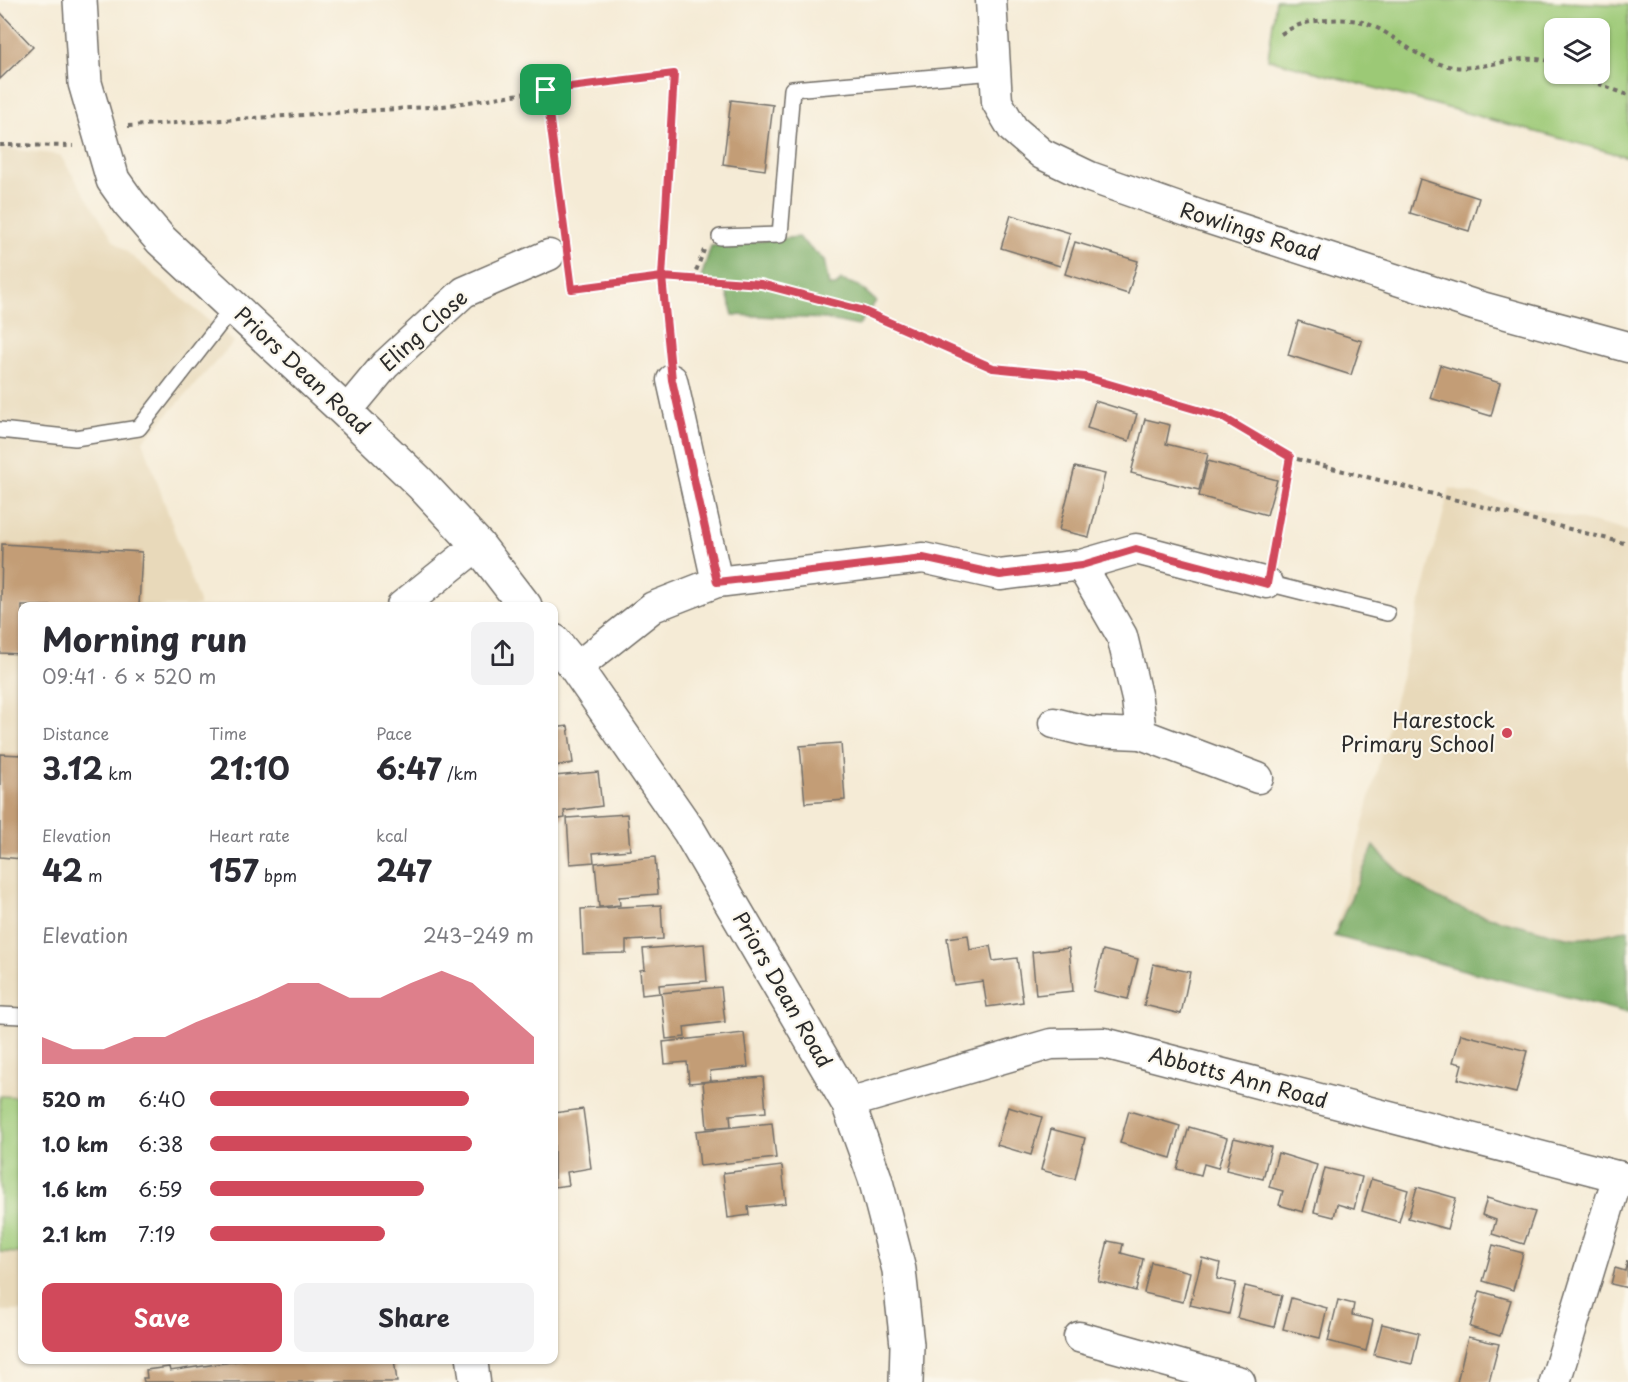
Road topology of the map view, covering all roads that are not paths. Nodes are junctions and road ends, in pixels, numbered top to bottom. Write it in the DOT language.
graph roads {
  1 [pos="80,0"];
  2 [pos="991,0"];
  3 [pos="994,72"];
  4 [pos="720,237"];
  5 [pos="562,254"];
  6 [pos="233,307"];
  7 [pos="1628,347"];
  8 [pos="672,380"];
  9 [pos="346,412"];
  10 [pos="0,430"];
  11 [pos="478,545"];
  12 [pos="1082,565"];
  13 [pos="717,582"];
  14 [pos="1267,584"];
  15 [pos="407,602"];
  16 [pos="522,602"];
  17 [pos="1387,614"];
  18 [pos="558,645"];
  19 [pos="576,668"];
  20 [pos="1054,723"];
  21 [pos="1141,734"];
  22 [pos="1258,778"];
  23 [pos="0,1015"];
  24 [pos="18,1016"];
  25 [pos="848,1103"];
  26 [pos="1623,1178"];
  27 [pos="1079,1337"];
  28 [pos="473,1364"];
  29 [pos="476,1382"];
  30 [pos="906,1382"];
  31 [pos="1239,1382"];
  32 [pos="1555,1382"];
  1 -- 6 [label="street, Priors Dean Road"];
  2 -- 3 [label="street, Rowlings Road"];
  3 -- 4 [label="lane"];
  3 -- 7 [label="street, Rowlings Road"];
  5 -- 9 [label="street, Eling Close"];
  6 -- 9 [label="street, Priors Dean Road"];
  6 -- 10 [label="lane"];
  8 -- 13 [label="street"];
  9 -- 11 [label="street, Priors Dean Road"];
  11 -- 15 [label="street"];
  11 -- 16 [label="street, Priors Dean Road"];
  12 -- 13 [label="street"];
  12 -- 14 [label="street"];
  12 -- 21 [label="street"];
  13 -- 19 [label="street"];
  14 -- 17 [label="lane"];
  18 -- 19 [label="street, Priors Dean Road"];
  19 -- 25 [label="street, Priors Dean Road"];
  20 -- 21 [label="street"];
  21 -- 22 [label="street"];
  23 -- 24 [label="lane"];
  25 -- 26 [label="street, Abbotts Ann Road"];
  25 -- 30 [label="street, Priors Dean Road"];
  26 -- 32 [label="street"];
  27 -- 31 [label="street"];
  28 -- 29 [label="street"];
}
